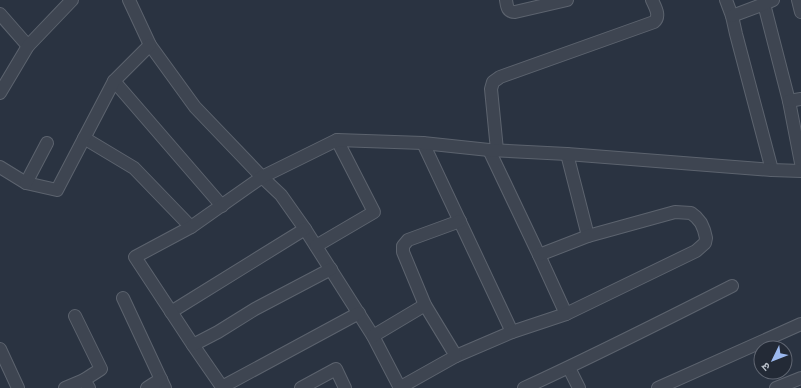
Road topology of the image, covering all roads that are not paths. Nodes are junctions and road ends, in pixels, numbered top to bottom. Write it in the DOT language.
graph roads {
  1 [pos="72,0"];
  2 [pos="129,0"];
  3 [pos="506,0"];
  4 [pos="567,0"];
  5 [pos="652,0"];
  6 [pos="726,0"];
  7 [pos="798,0"];
  8 [pos="769,2"];
  9 [pos="801,12"];
  10 [pos="0,14"];
  11 [pos="732,16"];
  12 [pos="150,45"];
  13 [pos="28,46"];
  14 [pos="114,81"];
  15 [pos="0,93"];
  16 [pos="795,100"];
  17 [pos="84,138"];
  18 [pos="338,140"];
  19 [pos="423,143"];
  20 [pos="47,144"];
  21 [pos="493,150"];
  22 [pos="567,154"];
  23 [pos="801,163"];
  24 [pos="0,167"];
  25 [pos="772,170"];
  26 [pos="801,171"];
  27 [pos="262,177"];
  28 [pos="26,184"];
  29 [pos="222,206"];
  30 [pos="460,221"];
  31 [pos="191,227"];
  32 [pos="306,229"];
  33 [pos="588,236"];
  34 [pos="316,246"];
  35 [pos="539,255"];
  36 [pos="331,269"];
  37 [pos="732,286"];
  38 [pos="124,298"];
  39 [pos="425,304"];
  40 [pos="171,312"];
  41 [pos="359,313"];
  42 [pos="566,314"];
  43 [pos="75,316"];
  44 [pos="801,324"];
  45 [pos="512,332"];
  46 [pos="373,336"];
  47 [pos="193,345"];
  48 [pos="0,349"];
  49 [pos="456,356"];
  50 [pos="569,368"];
  51 [pos="801,378"];
  52 [pos="163,383"];
  53 [pos="86,384"];
  54 [pos="18,388"];
  55 [pos="65,388"];
  56 [pos="147,388"];
  57 [pos="301,388"];
  58 [pos="345,388"];
  59 [pos="400,388"];
  60 [pos="524,388"];
  61 [pos="579,388"];
  62 [pos="658,388"];
  63 [pos="776,388"];
  1 -- 13 [label="street"];
  2 -- 12 [label="street"];
  3 -- 4 [label="street"];
  5 -- 21 [label="street"];
  6 -- 11 [label="street"];
  7 -- 9 [label="street"];
  8 -- 11 [label="street"];
  8 -- 16 [label="street"];
  10 -- 13 [label="street"];
  11 -- 25 [label="street"];
  12 -- 14 [label="street"];
  12 -- 27 [label="street"];
  13 -- 15 [label="street"];
  14 -- 17 [label="street"];
  14 -- 29 [label="street"];
  16 -- 23 [label="street"];
  17 -- 28 [label="street"];
  17 -- 31 [label="street"];
  18 -- 19 [label="street"];
  18 -- 27 [label="street"];
  18 -- 34 [label="street"];
  19 -- 21 [label="street"];
  19 -- 30 [label="street"];
  20 -- 28 [label="street"];
  21 -- 22 [label="street"];
  21 -- 35 [label="street"];
  22 -- 25 [label="street"];
  22 -- 33 [label="street"];
  24 -- 28 [label="street"];
  25 -- 26 [label="street"];
  27 -- 29 [label="street"];
  27 -- 32 [label="street"];
  29 -- 31 [label="street"];
  30 -- 39 [label="street"];
  30 -- 45 [label="street"];
  31 -- 40 [label="street"];
  32 -- 34 [label="street"];
  32 -- 40 [label="street"];
  33 -- 35 [label="street"];
  33 -- 42 [label="street"];
  34 -- 36 [label="street"];
  35 -- 42 [label="street"];
  36 -- 41 [label="street"];
  36 -- 47 [label="street"];
  37 -- 50 [label="street"];
  38 -- 52 [label="street"];
  39 -- 46 [label="street"];
  39 -- 49 [label="street"];
  40 -- 47 [label="street"];
  41 -- 46 [label="street"];
  41 -- 47 [label="street"];
  42 -- 45 [label="street"];
  43 -- 53 [label="street"];
  44 -- 62 [label="street"];
  45 -- 49 [label="street"];
  46 -- 59 [label="street"];
  48 -- 54 [label="street"];
  49 -- 59 [label="street"];
  50 -- 60 [label="street"];
  50 -- 61 [label="street"];
  51 -- 63 [label="street"];
  52 -- 56 [label="street"];
  53 -- 55 [label="street"];
  57 -- 58 [label="street"];
}
